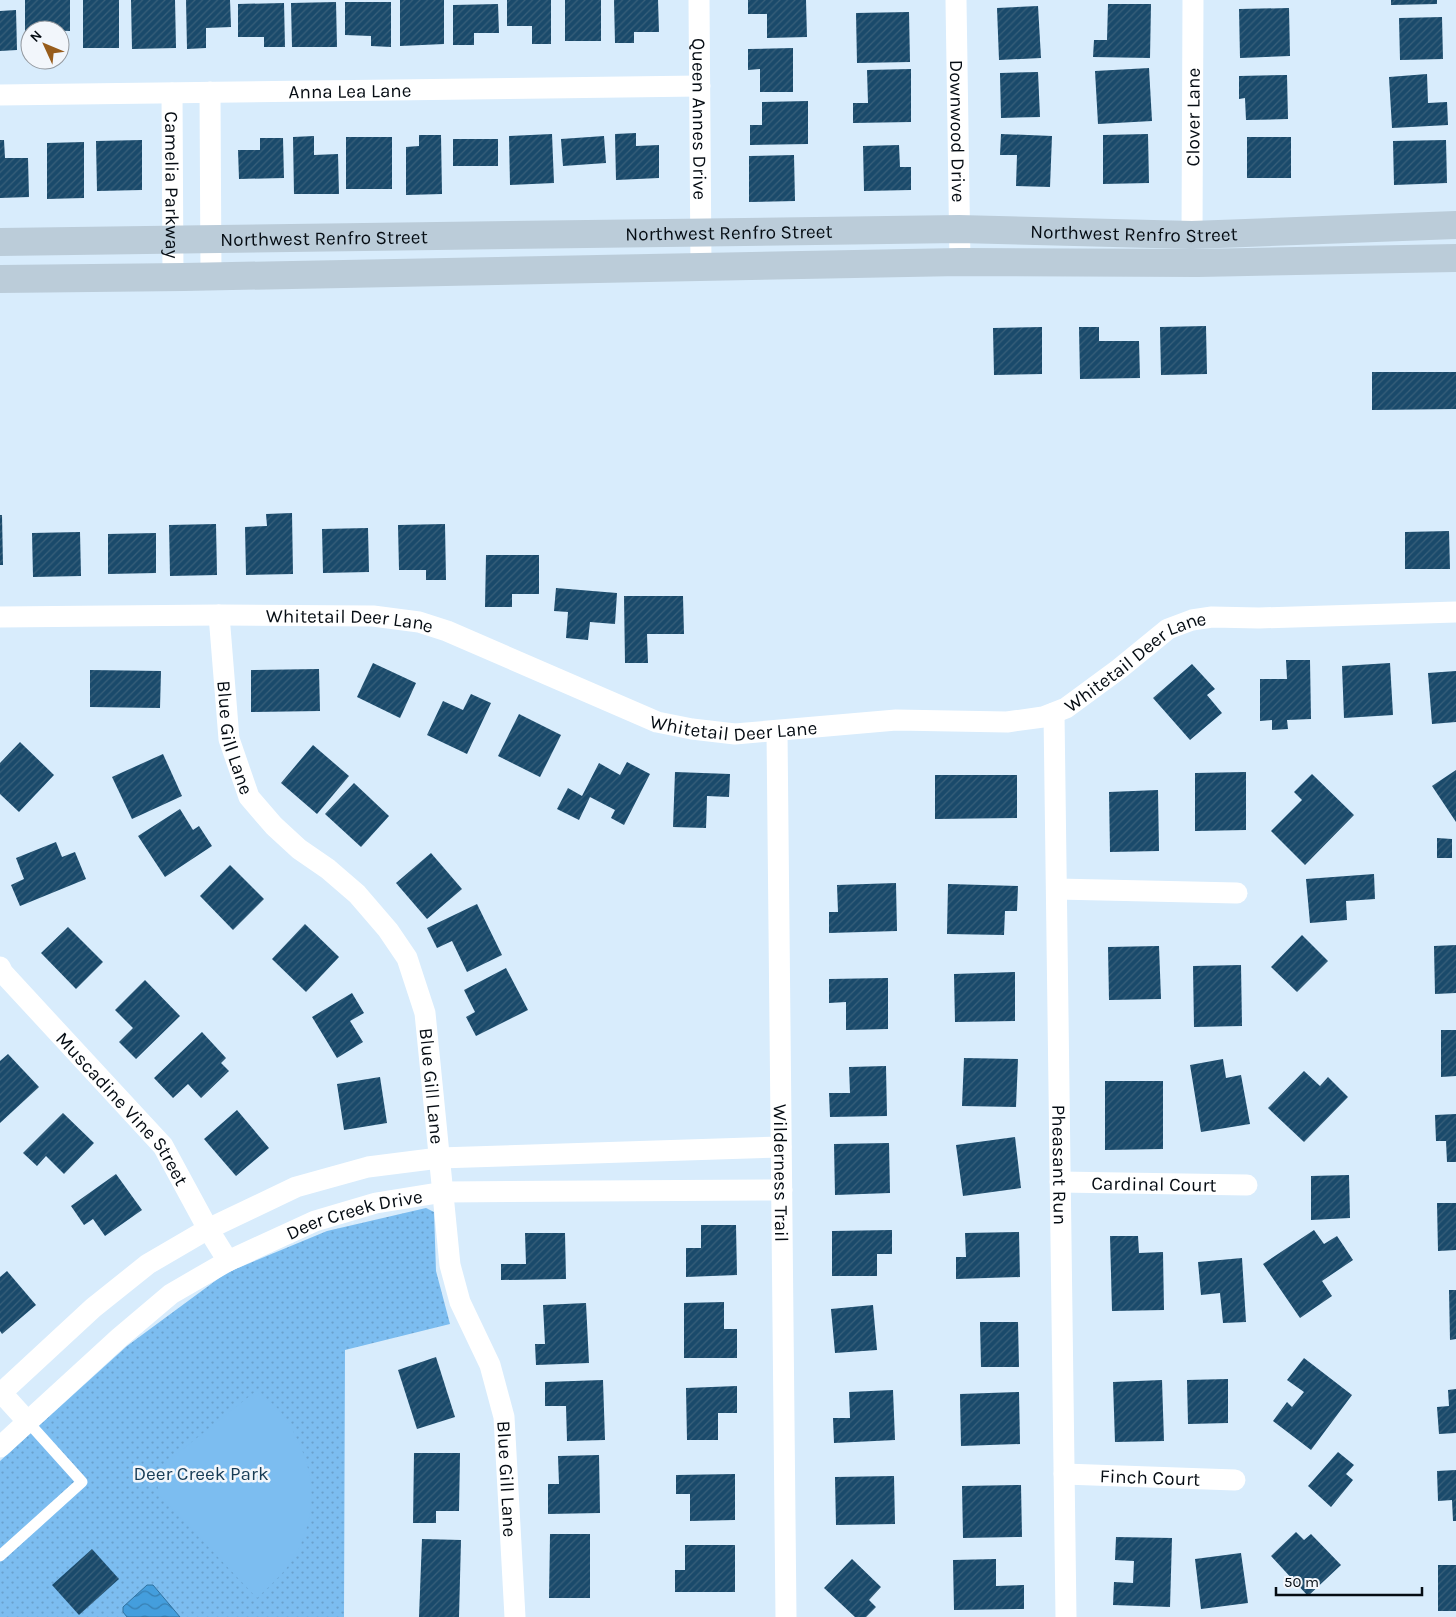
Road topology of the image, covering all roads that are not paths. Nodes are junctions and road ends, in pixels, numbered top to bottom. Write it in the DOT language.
graph roads {
  1 [pos="699,0"];
  2 [pos="956,0"];
  3 [pos="1192,0"];
  4 [pos="700,86"];
  5 [pos="210,92"];
  6 [pos="172,93"];
  7 [pos="0,95"];
  8 [pos="1456,225"];
  9 [pos="959,229"];
  10 [pos="700,233"];
  11 [pos="1192,235"];
  12 [pos="212,239"];
  13 [pos="172,240"];
  14 [pos="0,242"];
  15 [pos="1456,258"];
  16 [pos="960,262"];
  17 [pos="701,268"];
  18 [pos="173,277"];
  19 [pos="211,277"];
  20 [pos="0,279"];
  21 [pos="1456,612"];
  22 [pos="219,615"];
  23 [pos="0,617"];
  24 [pos="1054,713"];
  25 [pos="777,731"];
  26 [pos="1057,889"];
  27 [pos="1237,893"];
  28 [pos="0,967"];
  29 [pos="781,1147"];
  30 [pos="439,1158"];
  31 [pos="1060,1182"];
  32 [pos="1247,1185"];
  33 [pos="782,1190"];
  34 [pos="444,1192"];
  35 [pos="208,1229"];
  36 [pos="228,1261"];
  37 [pos="0,1393"];
  38 [pos="28,1422"];
  39 [pos="0,1447"];
  40 [pos="1064,1474"];
  41 [pos="1235,1480"];
  42 [pos="0,1556"];
  43 [pos="515,1617"];
  44 [pos="786,1617"];
  45 [pos="1066,1617"];
  1 -- 4 [label="street, Queen Annes Drive"];
  2 -- 9 [label="street, Downwood Drive"];
  3 -- 11 [label="street, Clover Lane"];
  4 -- 5 [label="street, Anna Lea Lane"];
  4 -- 10 [label="street, Queen Annes Drive"];
  5 -- 6 [label="street, Anna Lea Lane"];
  5 -- 12 [label="street, Camelia Parkway"];
  6 -- 7 [label="street, Anna Lea Lane"];
  6 -- 13 [label="street, Camelia Parkway"];
  8 -- 11 [label="main road, Northwest Renfro Street"];
  9 -- 10 [label="main road, Northwest Renfro Street"];
  9 -- 11 [label="main road, Northwest Renfro Street"];
  9 -- 16 [label="street, Downwood Drive"];
  10 -- 12 [label="main road, Northwest Renfro Street"];
  10 -- 17 [label="street, Queen Annes Drive"];
  12 -- 13 [label="main road, Northwest Renfro Street"];
  12 -- 19 [label="street, Camelia Parkway"];
  13 -- 14 [label="main road, Northwest Renfro Street"];
  13 -- 18 [label="street, Camelia Parkway"];
  15 -- 16 [label="main road, Northwest Renfro Street"];
  16 -- 17 [label="main road, Northwest Renfro Street"];
  17 -- 19 [label="main road, Northwest Renfro Street"];
  18 -- 19 [label="main road, Northwest Renfro Street"];
  18 -- 20 [label="main road, Northwest Renfro Street"];
  21 -- 24 [label="street, Whitetail Deer Lane"];
  22 -- 23 [label="street, Whitetail Deer Lane"];
  22 -- 25 [label="street, Whitetail Deer Lane"];
  22 -- 30 [label="street, Blue Gill Lane"];
  24 -- 25 [label="street, Whitetail Deer Lane"];
  24 -- 26 [label="street, Pheasant Run"];
  25 -- 29 [label="street, Wilderness Trail"];
  26 -- 27 [label="street"];
  26 -- 31 [label="street, Pheasant Run"];
  28 -- 35 [label="street, Muscadine Vine Street"];
  29 -- 30 [label="street, Deer Creek Drive"];
  29 -- 33 [label="street, Wilderness Trail"];
  30 -- 34 [label="street, Blue Gill Lane"];
  30 -- 35 [label="street, Deer Creek Drive"];
  31 -- 32 [label="street, Cardinal Court"];
  31 -- 40 [label="street, Pheasant Run"];
  33 -- 34 [label="street, Deer Creek Drive"];
  33 -- 44 [label="street, Wilderness Trail"];
  34 -- 36 [label="street, Deer Creek Drive"];
  34 -- 43 [label="street, Blue Gill Lane"];
  35 -- 36 [label="street, Muscadine Vine Street"];
  35 -- 37 [label="street, Deer Creek Drive"];
  36 -- 38 [label="street, Deer Creek Drive"];
  37 -- 38 [label="street"];
  38 -- 39 [label="street, Deer Creek Drive"];
  38 -- 42 [label="lane"];
  40 -- 41 [label="street, Finch Court"];
  40 -- 45 [label="street, Pheasant Run"];
}
